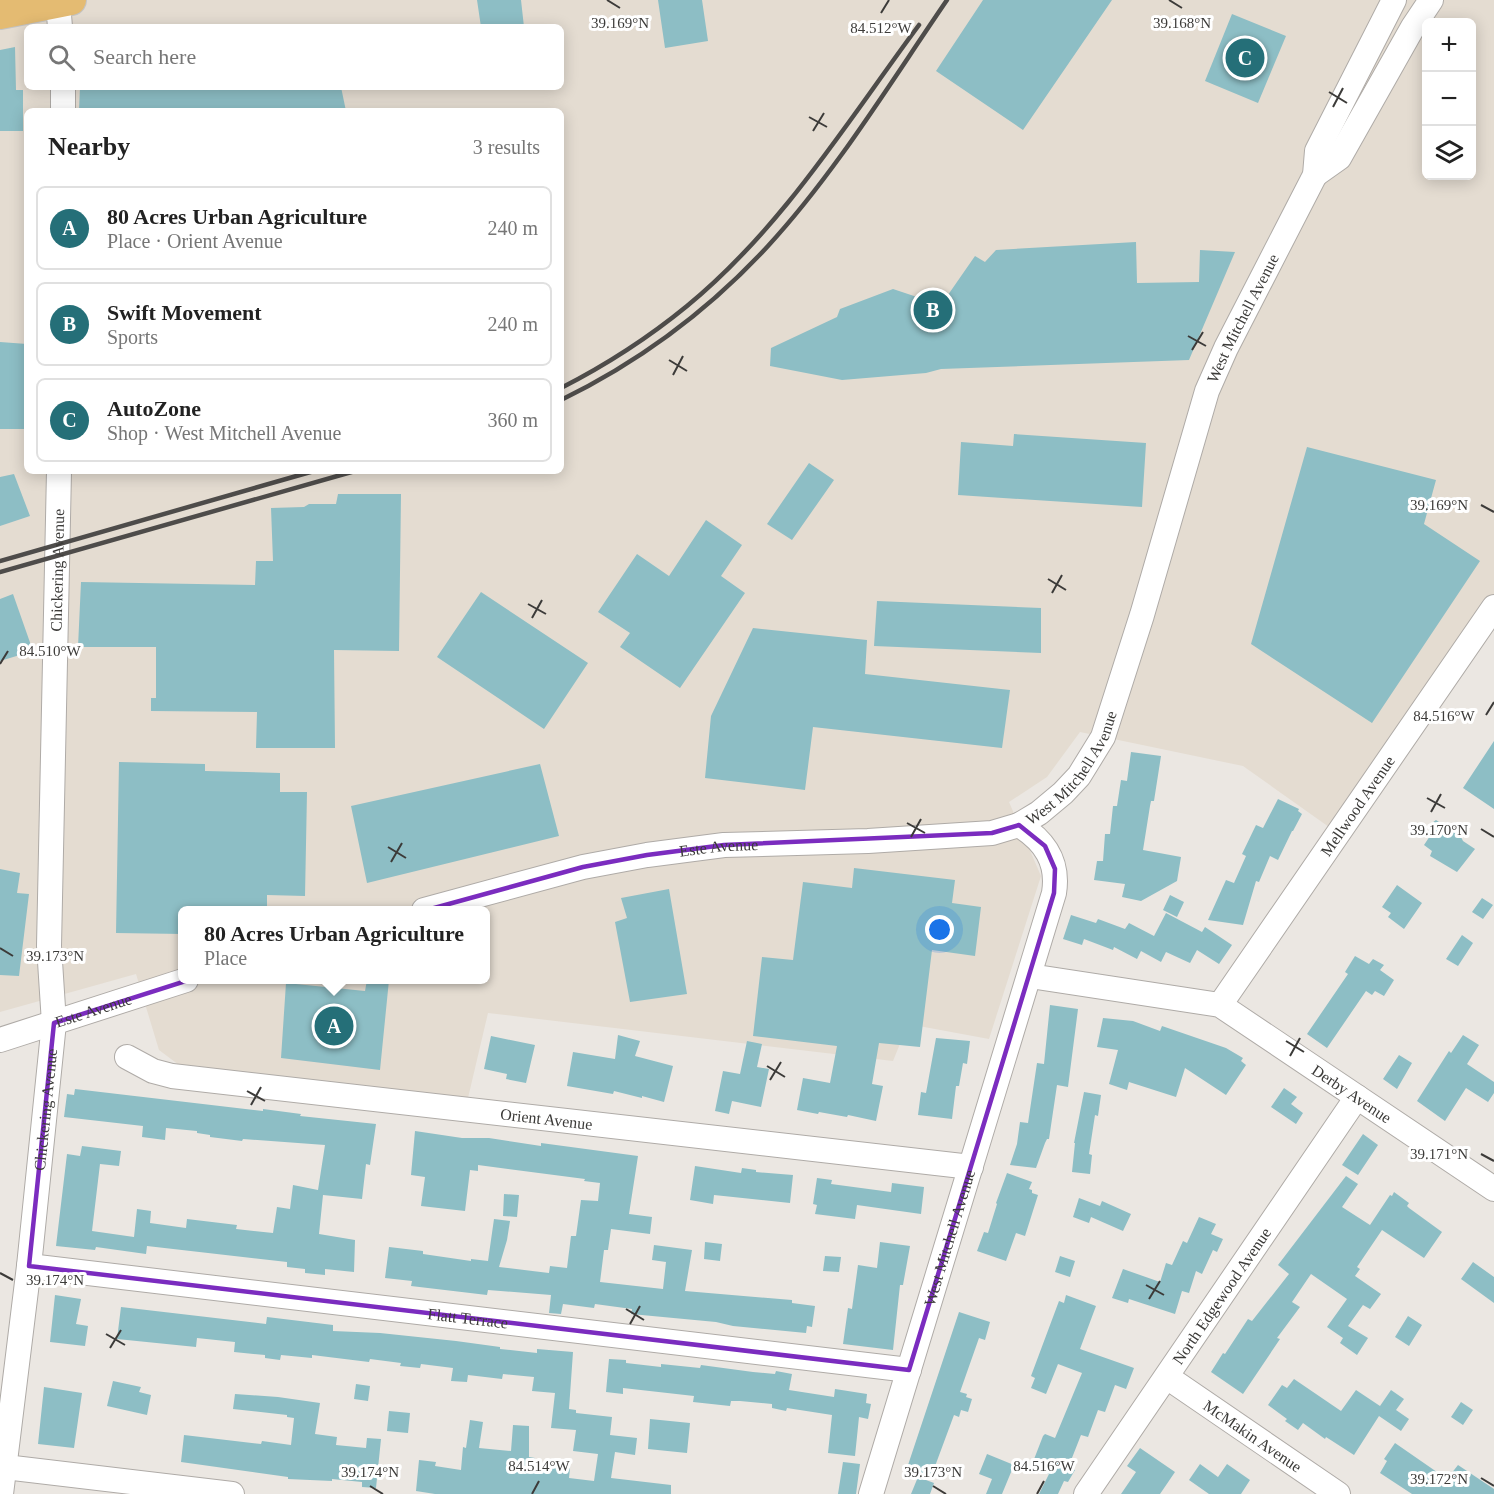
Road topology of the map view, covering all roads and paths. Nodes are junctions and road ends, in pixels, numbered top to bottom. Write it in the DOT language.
graph roads {
  1 [pos="1394,0"];
  2 [pos="1431,0"];
  3 [pos="63,10"];
  4 [pos="0,14"];
  5 [pos="63,90"];
  6 [pos="63,108"];
  7 [pos="1315,175"];
  8 [pos="59,474"];
  9 [pos="1494,607"];
  10 [pos="1019,825"];
  11 [pos="439,906"];
  12 [pos="1030,976"];
  13 [pos="178,983"];
  14 [pos="1220,1005"];
  15 [pos="54,1023"];
  16 [pos="0,1040"];
  17 [pos="127,1057"];
  18 [pos="1357,1096"];
  19 [pos="971,1167"];
  20 [pos="1494,1189"];
  21 [pos="28,1266"];
  22 [pos="909,1370"];
  23 [pos="1167,1377"];
  24 [pos="5,1467"];
  25 [pos="2,1494"];
  26 [pos="232,1494"];
  27 [pos="871,1494"];
  28 [pos="1086,1494"];
  29 [pos="1338,1494"];
  1 -- 7 [label="street, West Mitchell Avenue"];
  2 -- 7 [label="street, West Mitchell Avenue"];
  3 -- 4 [label="main road"];
  5 -- 6 [label="street"];
  7 -- 10 [label="street, West Mitchell Avenue"];
  8 -- 15 [label="street, Chickering Avenue"];
  9 -- 14 [label="street, Mellwood Avenue"];
  10 -- 11 [label="street, Este Avenue"];
  10 -- 12 [label="street, West Mitchell Avenue"];
  12 -- 14 [label="street, Derby Avenue"];
  12 -- 19 [label="street, West Mitchell Avenue"];
  13 -- 15 [label="street, Este Avenue"];
  14 -- 18 [label="street, Derby Avenue"];
  15 -- 16 [label="street, Este Avenue"];
  15 -- 21 [label="street, Chickering Avenue"];
  17 -- 19 [label="street, Orient Avenue"];
  18 -- 20 [label="street, Derby Avenue"];
  18 -- 23 [label="street, North Edgewood Avenue"];
  19 -- 22 [label="street, West Mitchell Avenue"];
  21 -- 22 [label="street, Flatt Terrace"];
  21 -- 24 [label="street, Chickering Avenue"];
  22 -- 27 [label="street, West Mitchell Avenue"];
  23 -- 28 [label="street, North Edgewood Avenue"];
  23 -- 29 [label="street, McMakin Avenue"];
  24 -- 25 [label="street, Chickering Avenue"];
  24 -- 26 [label="street"];
}
